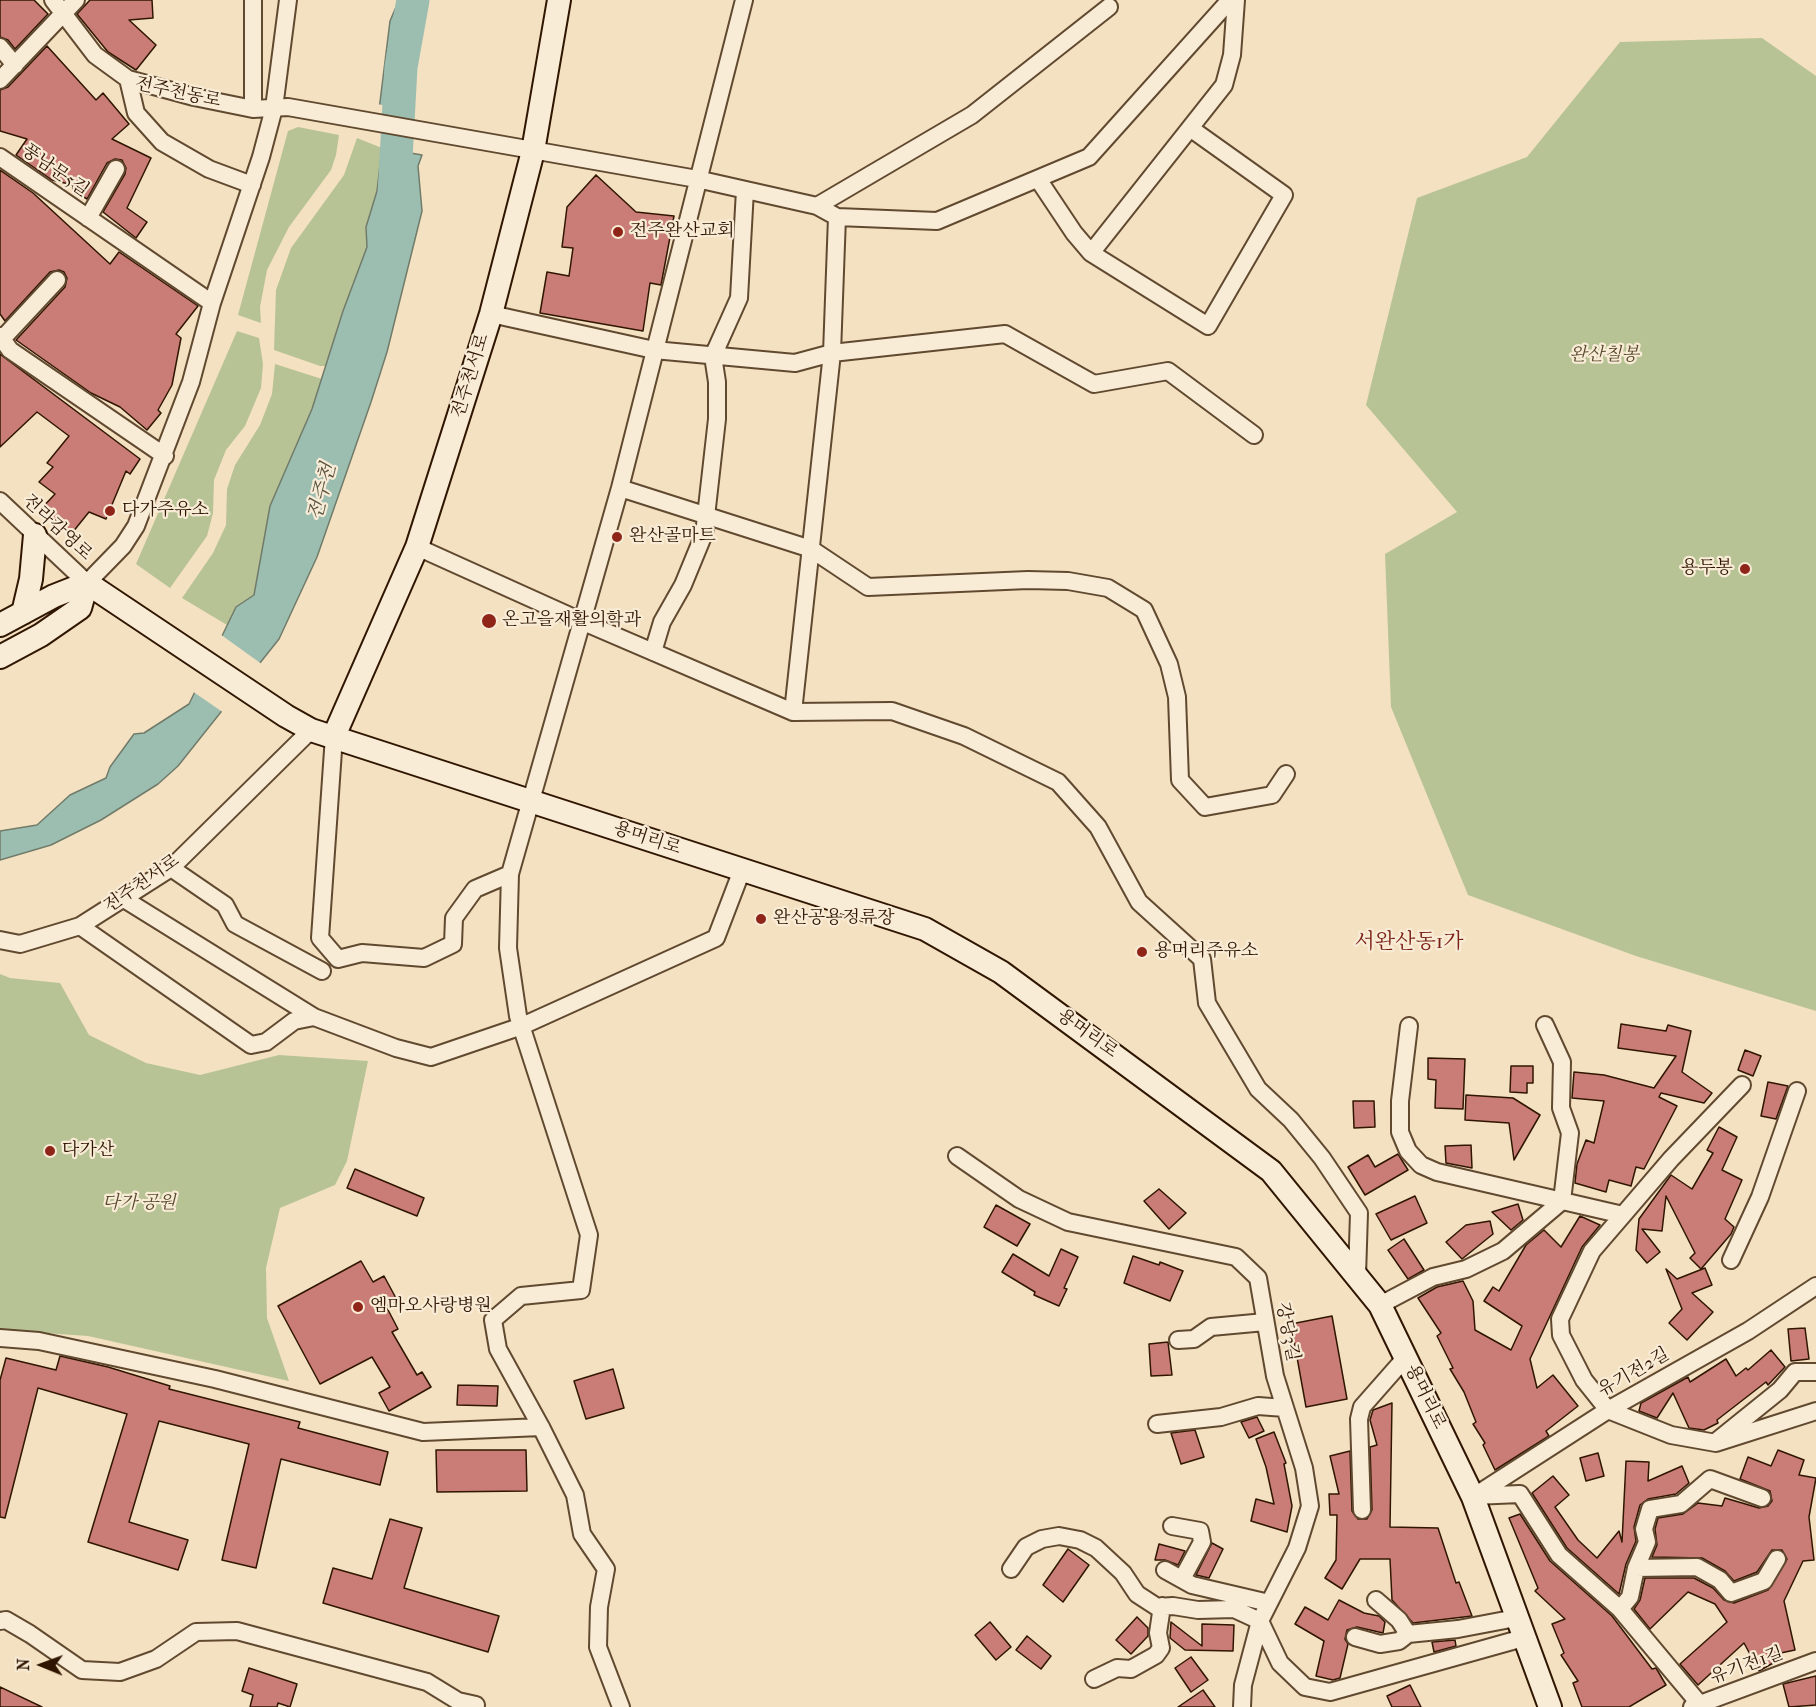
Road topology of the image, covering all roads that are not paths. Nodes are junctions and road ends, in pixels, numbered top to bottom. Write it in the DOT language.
graph roads {
  1 [pos="53,0"];
  2 [pos="76,0"];
  3 [pos="253,0"];
  4 [pos="288,0"];
  5 [pos="559,0"];
  6 [pos="744,0"];
  7 [pos="1230,0"];
  8 [pos="1236,0"];
  9 [pos="1109,7"];
  10 [pos="64,13"];
  11 [pos="0,47"];
  12 [pos="15,64"];
  13 [pos="128,79"];
  14 [pos="0,80"];
  15 [pos="281,108"];
  16 [pos="253,109"];
  17 [pos="1190,128"];
  18 [pos="533,151"];
  19 [pos="0,157"];
  20 [pos="116,169"];
  21 [pos="696,179"];
  22 [pos="1038,179"];
  23 [pos="252,185"];
  24 [pos="745,190"];
  25 [pos="817,206"];
  26 [pos="837,217"];
  27 [pos="88,218"];
  28 [pos="1090,253"];
  29 [pos="57,280"];
  30 [pos="212,303"];
  31 [pos="490,314"];
  32 [pos="1,337"];
  33 [pos="654,350"];
  34 [pos="832,352"];
  35 [pos="713,356"];
  36 [pos="1254,435"];
  37 [pos="165,456"];
  38 [pos="620,488"];
  39 [pos="0,501"];
  40 [pos="705,515"];
  41 [pos="35,535"];
  42 [pos="417,548"];
  43 [pos="811,549"];
  44 [pos="87,583"];
  45 [pos="23,613"];
  46 [pos="581,621"];
  47 [pos="0,625"];
  48 [pos="653,652"];
  49 [pos="0,657"];
  50 [pos="793,712"];
  51 [pos="311,730"];
  52 [pos="334,736"];
  53 [pos="1286,774"];
  54 [pos="530,802"];
  55 [pos="171,868"];
  56 [pos="742,870"];
  57 [pos="510,874"];
  58 [pos="124,899"];
  59 [pos="80,926"];
  60 [pos="0,940"];
  61 [pos="322,970"];
  62 [pos="314,1017"];
  63 [pos="1545,1025"];
  64 [pos="522,1026"];
  65 [pos="1409,1026"];
  66 [pos="1742,1085"];
  67 [pos="1797,1090"];
  68 [pos="957,1156"];
  69 [pos="1562,1201"];
  70 [pos="1623,1215"];
  71 [pos="1731,1260"];
  72 [pos="1357,1276"];
  73 [pos="1816,1286"];
  74 [pos="1380,1305"];
  75 [pos="1265,1322"];
  76 [pos="0,1338"];
  77 [pos="1178,1340"];
  78 [pos="1406,1358"];
  79 [pos="1816,1372"];
  80 [pos="1285,1408"];
  81 [pos="1608,1410"];
  82 [pos="1816,1411"];
  83 [pos="1157,1424"];
  84 [pos="541,1427"];
  85 [pos="1716,1443"];
  86 [pos="1473,1497"];
  87 [pos="1762,1498"];
  88 [pos="1362,1510"];
  89 [pos="1172,1526"];
  90 [pos="1777,1560"];
  91 [pos="1636,1568"];
  92 [pos="1011,1569"];
  93 [pos="1165,1570"];
  94 [pos="1182,1579"];
  95 [pos="1376,1600"];
  96 [pos="1269,1603"];
  97 [pos="1162,1606"];
  98 [pos="1620,1609"];
  99 [pos="0,1621"];
  100 [pos="1260,1622"];
  101 [pos="1520,1628"];
  102 [pos="1408,1634"];
  103 [pos="1355,1637"];
  104 [pos="1816,1661"];
  105 [pos="1094,1679"];
  106 [pos="476,1705"];
  107 [pos="1698,1706"];
  108 [pos="621,1707"];
  109 [pos="1242,1707"];
  110 [pos="1550,1707"];
  1 -- 10 [label="street"];
  2 -- 10 [label="street"];
  3 -- 16 [label="street"];
  4 -- 15 [label="street"];
  5 -- 18 [label="street, 전주천서로"];
  6 -- 21 [label="street"];
  7 -- 22 [label="street"];
  8 -- 17 [label="street"];
  9 -- 25 [label="street"];
  10 -- 12 [label="street"];
  10 -- 13 [label="street"];
  11 -- 12 [label="street"];
  12 -- 14 [label="street"];
  13 -- 16 [label="street, 전주천동로"];
  13 -- 23 [label="street, 전주천동로"];
  15 -- 16 [label="street, 전주천동로"];
  15 -- 18 [label="street, 전주천동로"];
  15 -- 23 [label="street"];
  17 -- 28 [label="street"];
  17 -- 28 [label="street"];
  18 -- 21 [label="street, 전주천동로"];
  18 -- 31 [label="street, 전주천서로"];
  19 -- 27 [label="street, 풍남문5길"];
  20 -- 27 [label="street, 풍남문5길"];
  21 -- 24 [label="street, 전주천동로"];
  21 -- 33 [label="street"];
  22 -- 26 [label="street"];
  22 -- 28 [label="street"];
  23 -- 30 [label="street"];
  24 -- 25 [label="street, 전주천동로"];
  24 -- 35 [label="street"];
  25 -- 26 [label="street, 전주천동로"];
  26 -- 34 [label="street"];
  27 -- 30 [label="street, 풍남문5길"];
  29 -- 32 [label="street"];
  30 -- 37 [label="street"];
  31 -- 33 [label="street"];
  31 -- 42 [label="street, 전주천서로"];
  32 -- 37 [label="street"];
  33 -- 35 [label="street"];
  33 -- 38 [label="street"];
  34 -- 35 [label="street"];
  34 -- 36 [label="street"];
  34 -- 43 [label="street"];
  35 -- 40 [label="street"];
  37 -- 44 [label="street"];
  38 -- 40 [label="street"];
  38 -- 46 [label="street"];
  39 -- 41 [label="street, 전라감영로"];
  40 -- 43 [label="street"];
  40 -- 48 [label="street"];
  41 -- 44 [label="street, 전라감영로"];
  41 -- 45 [label="street"];
  42 -- 46 [label="street"];
  42 -- 52 [label="street, 전주천서로"];
  43 -- 50 [label="street"];
  43 -- 53 [label="street"];
  44 -- 45 [label="street"];
  44 -- 49 [label="street"];
  44 -- 51 [label="street, 용머리로"];
  45 -- 47 [label="street"];
  46 -- 48 [label="street"];
  46 -- 54 [label="street"];
  48 -- 50 [label="street"];
  50 -- 72 [label="street"];
  51 -- 52 [label="street, 용머리로"];
  51 -- 55 [label="street, 전주천서로"];
  52 -- 54 [label="street, 용머리로"];
  52 -- 57 [label="street"];
  54 -- 56 [label="street, 용머리로"];
  54 -- 57 [label="street"];
  55 -- 58 [label="street, 전주천서로"];
  55 -- 61 [label="street"];
  56 -- 64 [label="street"];
  56 -- 72 [label="street, 용머리로"];
  57 -- 64 [label="street"];
  58 -- 59 [label="street, 전주천서로"];
  58 -- 62 [label="street"];
  59 -- 60 [label="street, 전주천서로"];
  59 -- 62 [label="street"];
  62 -- 64 [label="street"];
  63 -- 69 [label="street"];
  64 -- 84 [label="street"];
  65 -- 69 [label="street"];
  66 -- 70 [label="street"];
  67 -- 71 [label="street"];
  68 -- 75 [label="street, 강당3길"];
  69 -- 70 [label="street"];
  69 -- 74 [label="street"];
  70 -- 81 [label="street"];
  72 -- 74 [label="street, 용머리로"];
  73 -- 81 [label="street, 유기전2길"];
  74 -- 78 [label="street, 용머리로"];
  75 -- 77 [label="street"];
  75 -- 80 [label="street, 강당3길"];
  76 -- 84 [label="street"];
  78 -- 86 [label="street, 용머리로"];
  78 -- 88 [label="street"];
  79 -- 85 [label="street"];
  80 -- 83 [label="street"];
  80 -- 96 [label="street, 강당3길"];
  81 -- 85 [label="street"];
  81 -- 86 [label="street, 유기전2길"];
  82 -- 85 [label="street"];
  84 -- 108 [label="street"];
  86 -- 98 [label="street"];
  86 -- 101 [label="street, 용머리로"];
  87 -- 91 [label="street"];
  89 -- 94 [label="street"];
  90 -- 91 [label="street"];
  91 -- 98 [label="street"];
  92 -- 97 [label="street"];
  93 -- 94 [label="street"];
  94 -- 96 [label="street"];
  95 -- 102 [label="street"];
  96 -- 100 [label="street, 강당3길"];
  97 -- 100 [label="street"];
  97 -- 105 [label="street"];
  98 -- 107 [label="street"];
  99 -- 106 [label="street"];
  100 -- 101 [label="street"];
  100 -- 109 [label="street, 강당3길"];
  101 -- 102 [label="street"];
  101 -- 110 [label="street, 용머리로"];
  102 -- 103 [label="street"];
  104 -- 107 [label="street, 유기전1길"];
}
